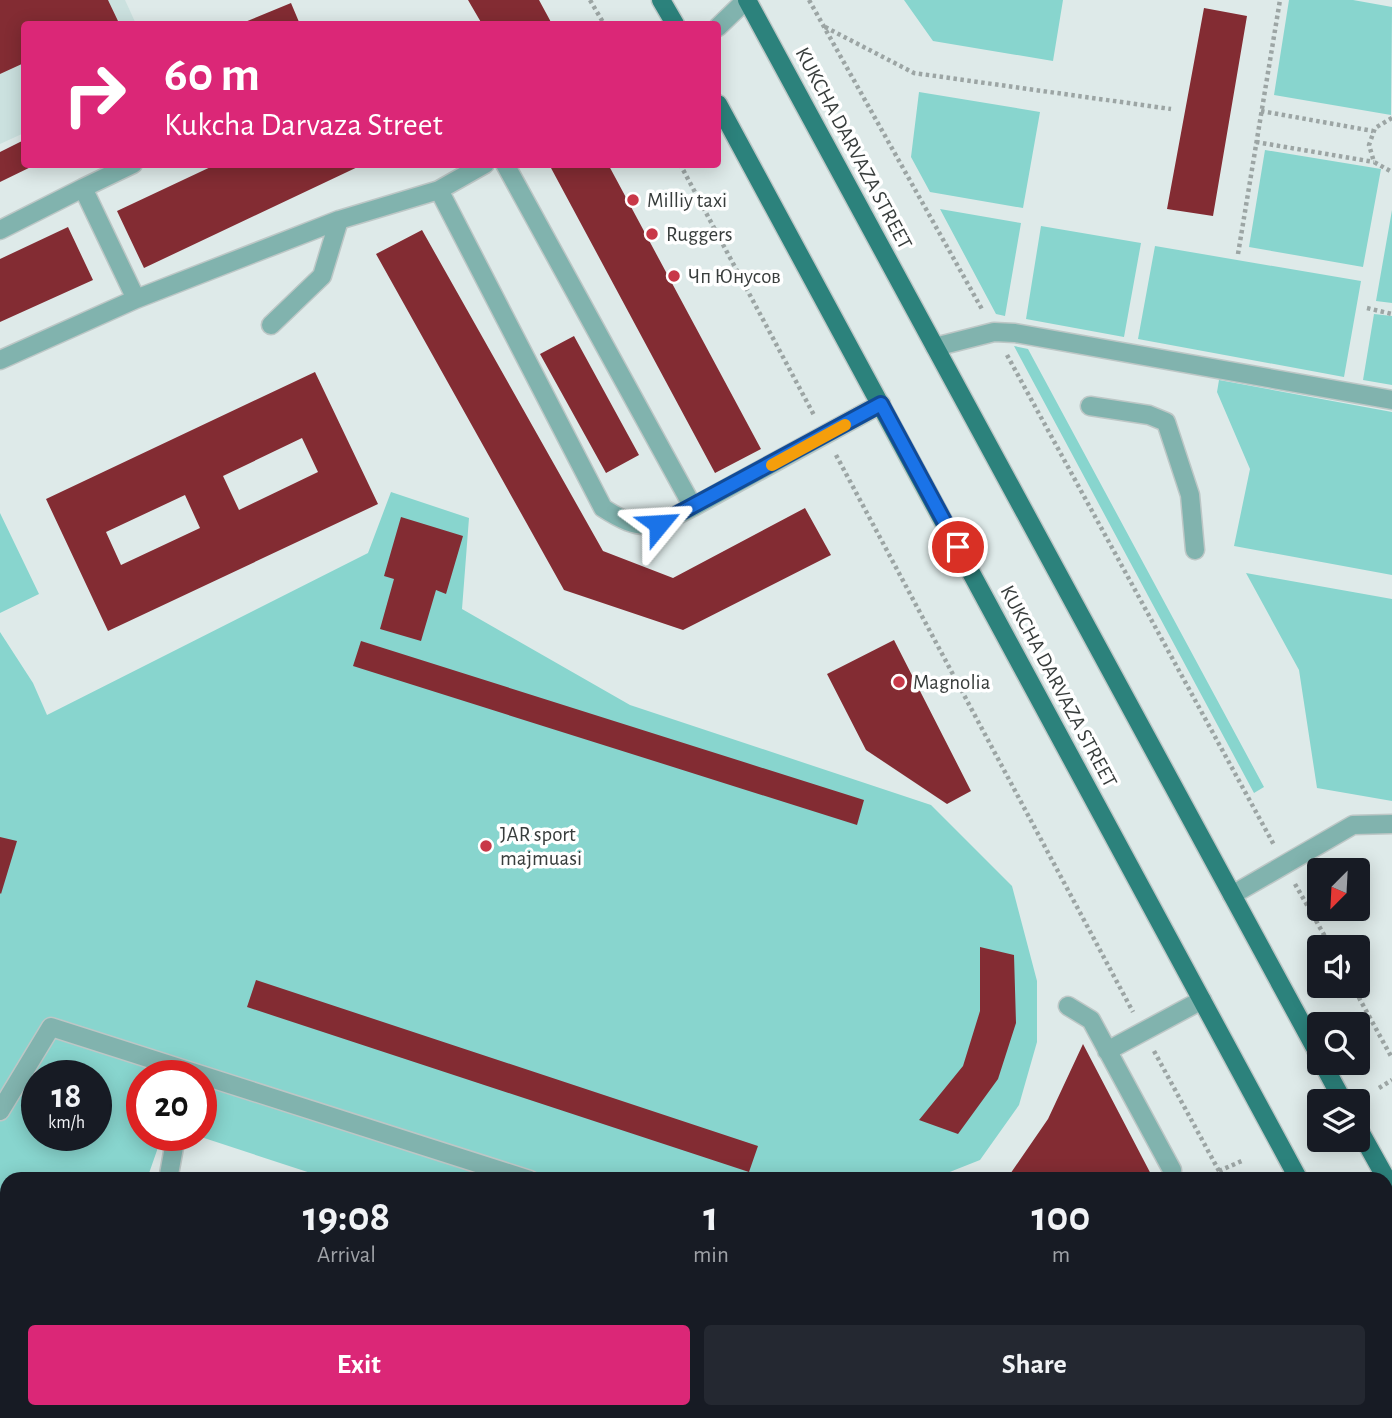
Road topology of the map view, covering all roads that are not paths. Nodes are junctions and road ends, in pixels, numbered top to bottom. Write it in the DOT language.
graph roads {
  1 [pos="662,0"];
  2 [pos="747,0"];
  3 [pos="673,21"];
  4 [pos="721,24"];
  5 [pos="721,110"];
  6 [pos="125,168"];
  7 [pos="478,168"];
  8 [pos="507,168"];
  9 [pos="83,188"];
  10 [pos="439,190"];
  11 [pos="339,220"];
  12 [pos="0,230"];
  13 [pos="135,299"];
  14 [pos="271,325"];
  15 [pos="934,346"];
  16 [pos="0,360"];
  17 [pos="1392,400"];
  18 [pos="881,404"];
  19 [pos="1090,406"];
  20 [pos="693,507"];
  21 [pos="1195,550"];
  22 [pos="1392,824"];
  23 [pos="1232,895"];
  24 [pos="1202,1000"];
  25 [pos="1068,1006"];
  26 [pos="1307,1033"];
  27 [pos="1107,1051"];
  28 [pos="151,1060"];
  29 [pos="217,1082"];
  30 [pos="0,1111"];
  31 [pos="1278,1142"];
  32 [pos="1370,1150"];
  33 [pos="173,1151"];
  34 [pos="1172,1170"];
  35 [pos="480,1171"];
  36 [pos="169,1172"];
  37 [pos="1282,1172"];
  38 [pos="1295,1172"];
  39 [pos="1383,1172"];
  1 -- 3 [label="main road"];
  2 -- 4 [label="street"];
  2 -- 15 [label="main road, KUKCHA DARVAZA STREET"];
  5 -- 18 [label="main road, KUKCHA DARVAZA STREET"];
  6 -- 9 [label="street"];
  7 -- 10 [label="street"];
  8 -- 20 [label="street"];
  9 -- 12 [label="street"];
  9 -- 13 [label="street"];
  10 -- 11 [label="street"];
  10 -- 20 [label="street"];
  11 -- 13 [label="street"];
  11 -- 14 [label="street"];
  13 -- 16 [label="street"];
  15 -- 17 [label="street"];
  15 -- 23 [label="main road, KUKCHA DARVAZA STREET"];
  18 -- 20 [label="street"];
  18 -- 24 [label="main road, KUKCHA DARVAZA STREET"];
  19 -- 21 [label="street"];
  22 -- 23 [label="street"];
  23 -- 26 [label="main road, KUKCHA DARVAZA STREET"];
  24 -- 27 [label="street"];
  24 -- 31 [label="main road, KUKCHA DARVAZA STREET"];
  25 -- 27 [label="street"];
  27 -- 34 [label="street"];
  28 -- 30 [label="street"];
  29 -- 35 [label="street"];
  31 -- 37 [label="main road"];
  31 -- 38 [label="main road, KUKCHA DARVAZA STREET"];
  32 -- 39 [label="main road"];
  33 -- 36 [label="street"];
}
